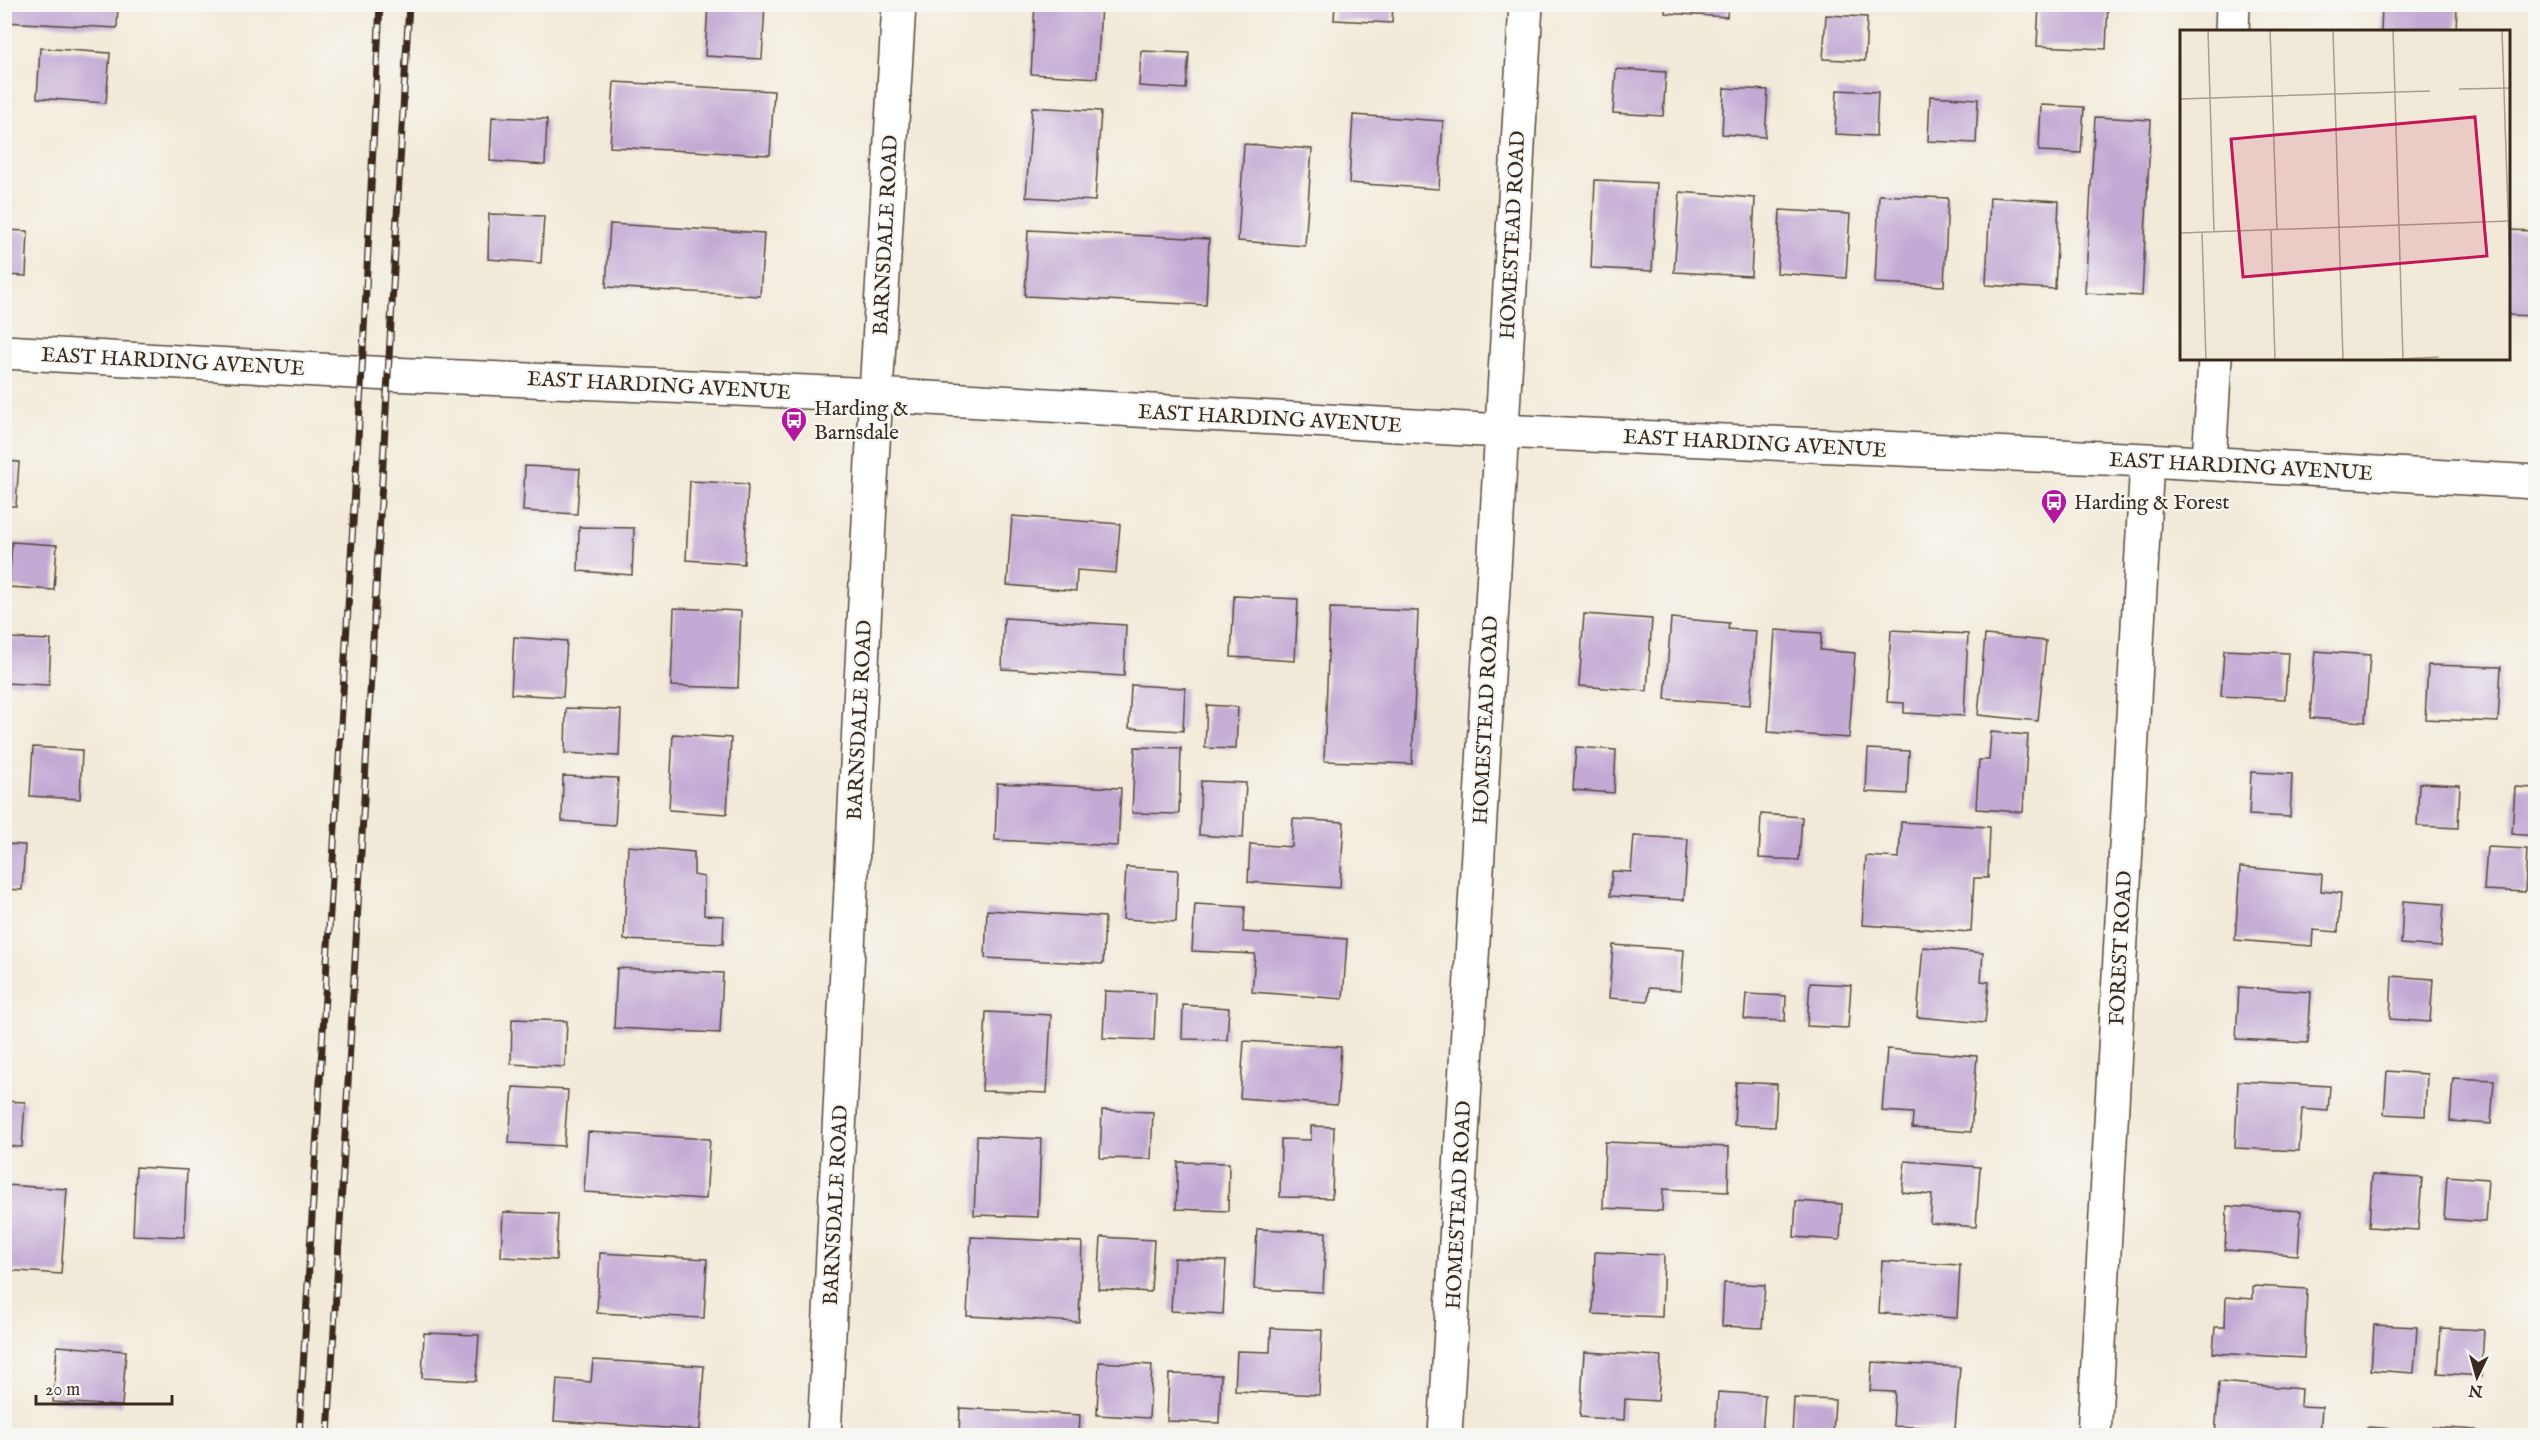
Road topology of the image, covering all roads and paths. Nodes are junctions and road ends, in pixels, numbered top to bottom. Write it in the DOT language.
graph roads {
  1 [pos="899,4"];
  2 [pos="1526,4"];
  3 [pos="2233,4"];
  4 [pos="2232,30"];
  5 [pos="4,352"];
  6 [pos="2215,360"];
  7 [pos="876,395"];
  8 [pos="1501,431"];
  9 [pos="2147,460"];
  10 [pos="2209,464"];
  11 [pos="2535,482"];
  12 [pos="824,1436"];
  13 [pos="1445,1436"];
  14 [pos="2094,1436"];
  1 -- 7 [label="street, BARNSDALE ROAD"];
  2 -- 8 [label="street, HOMESTEAD ROAD"];
  3 -- 4 [label="street"];
  5 -- 7 [label="street, EAST HARDING AVENUE"];
  6 -- 10 [label="street"];
  7 -- 8 [label="street, EAST HARDING AVENUE"];
  7 -- 12 [label="street, BARNSDALE ROAD"];
  8 -- 9 [label="street, EAST HARDING AVENUE"];
  8 -- 13 [label="street, HOMESTEAD ROAD"];
  9 -- 10 [label="street, EAST HARDING AVENUE"];
  9 -- 14 [label="street, FOREST ROAD"];
  10 -- 11 [label="street, EAST HARDING AVENUE"];
}
